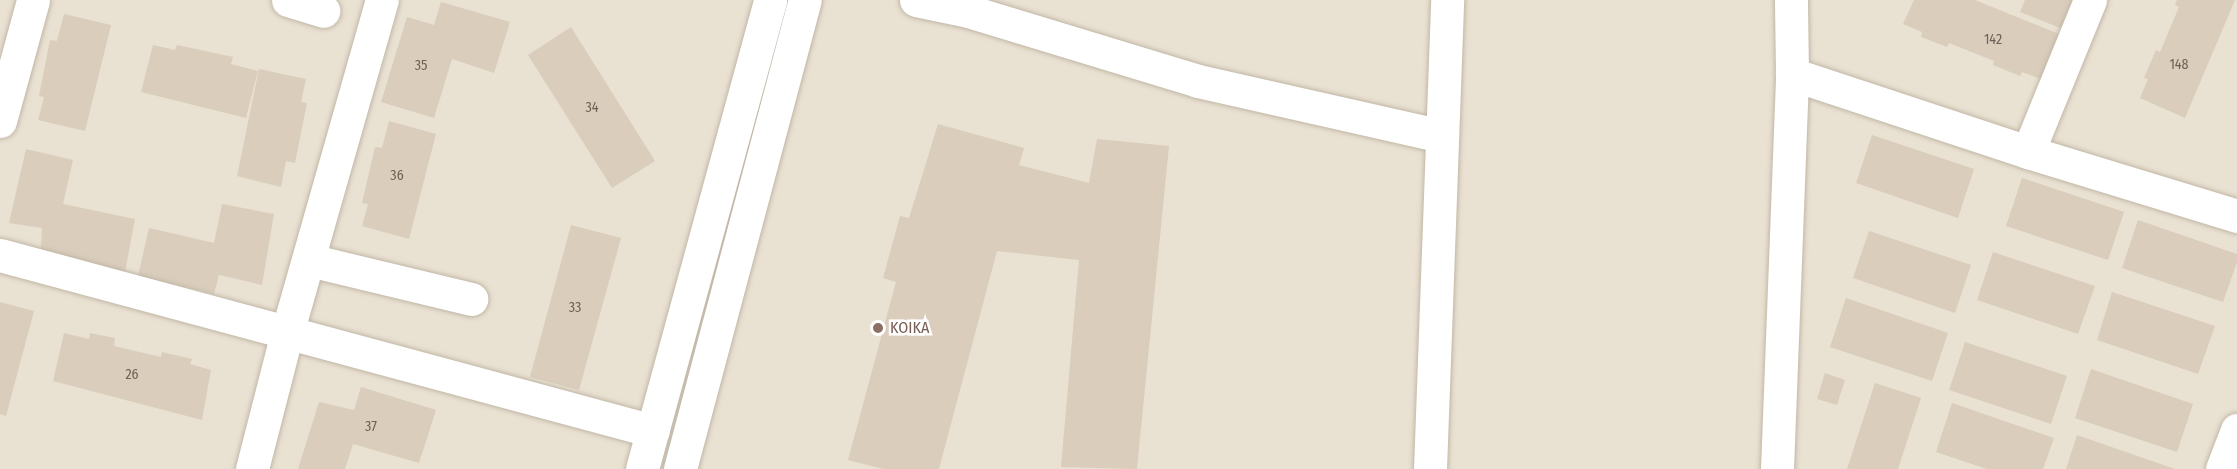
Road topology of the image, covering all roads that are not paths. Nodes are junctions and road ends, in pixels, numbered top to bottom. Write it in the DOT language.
graph roads {
  1 [pos="33,0"];
  2 [pos="288,0"];
  3 [pos="382,0"];
  4 [pos="770,0"];
  5 [pos="805,0"];
  6 [pos="916,0"];
  7 [pos="1448,0"];
  8 [pos="1791,0"];
  9 [pos="2090,0"];
  10 [pos="323,11"];
  11 [pos="1792,74"];
  12 [pos="0,121"];
  13 [pos="1442,136"];
  14 [pos="2028,152"];
  15 [pos="2237,216"];
  16 [pos="0,255"];
  17 [pos="309,260"];
  18 [pos="471,299"];
  19 [pos="287,333"];
  20 [pos="653,430"];
  21 [pos="2237,430"];
  22 [pos="252,469"];
  23 [pos="642,469"];
  24 [pos="680,469"];
  25 [pos="1431,469"];
  26 [pos="1777,469"];
  27 [pos="2222,469"];
  1 -- 12 [label="street"];
  2 -- 10 [label="street"];
  3 -- 17 [label="street"];
  4 -- 20 [label="street"];
  5 -- 24 [label="street"];
  6 -- 13 [label="street"];
  7 -- 13 [label="street"];
  8 -- 11 [label="street"];
  9 -- 14 [label="street"];
  11 -- 14 [label="street"];
  11 -- 26 [label="street"];
  13 -- 25 [label="street"];
  14 -- 15 [label="street"];
  16 -- 19 [label="street"];
  17 -- 18 [label="street"];
  17 -- 19 [label="street"];
  19 -- 20 [label="street"];
  19 -- 22 [label="street"];
  20 -- 23 [label="street"];
  21 -- 27 [label="street"];
}
